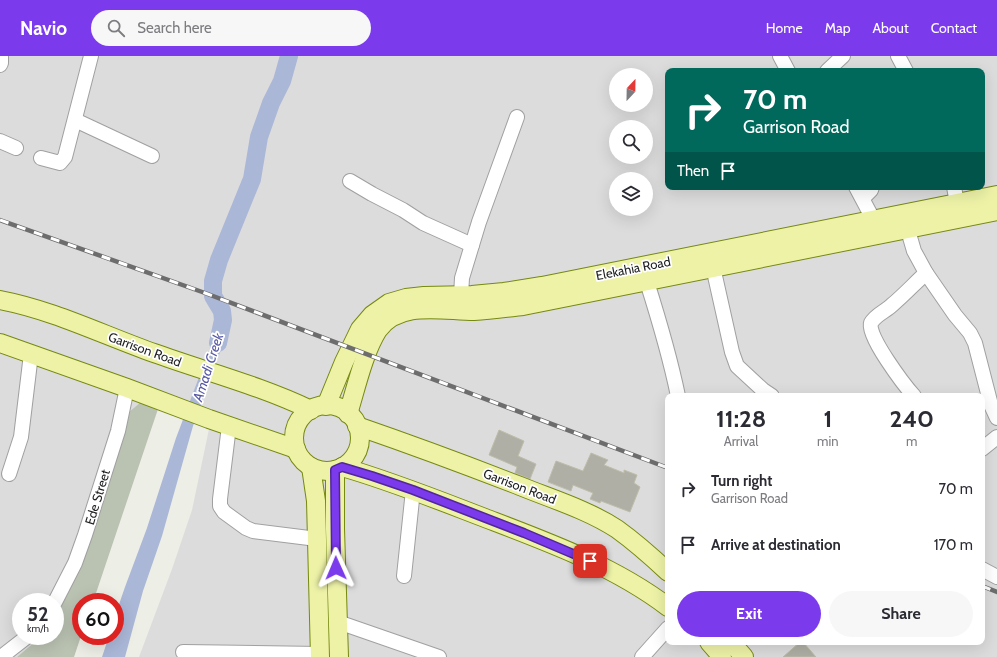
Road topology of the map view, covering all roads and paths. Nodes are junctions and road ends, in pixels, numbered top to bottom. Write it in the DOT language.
graph roads {
  1 [pos="1,56"];
  2 [pos="91,56"];
  3 [pos="780,56"];
  4 [pos="843,56"];
  5 [pos="898,56"];
  6 [pos="0,65"];
  7 [pos="786,68"];
  8 [pos="830,68"];
  9 [pos="904,68"];
  10 [pos="517,117"];
  11 [pos="75,120"];
  12 [pos="0,141"];
  13 [pos="16,148"];
  14 [pos="152,156"];
  15 [pos="41,158"];
  16 [pos="350,181"];
  17 [pos="871,190"];
  18 [pos="859,193"];
  19 [pos="955,195"];
  20 [pos="997,195"];
  21 [pos="997,211"];
  22 [pos="905,221"];
  23 [pos="876,227"];
  24 [pos="472,245"];
  25 [pos="713,268"];
  26 [pos="926,273"];
  27 [pos="647,282"];
  28 [pos="461,295"];
  29 [pos="0,300"];
  30 [pos="0,343"];
  31 [pos="31,354"];
  32 [pos="127,388"];
  33 [pos="677,393"];
  34 [pos="768,393"];
  35 [pos="912,393"];
  36 [pos="318,408"];
  37 [pos="997,418"];
  38 [pos="353,420"];
  39 [pos="228,426"];
  40 [pos="997,437"];
  41 [pos="985,447"];
  42 [pos="296,449"];
  43 [pos="311,467"];
  44 [pos="338,469"];
  45 [pos="9,474"];
  46 [pos="413,490"];
  47 [pos="317,539"];
  48 [pos="665,569"];
  49 [pos="985,571"];
  50 [pos="404,576"];
  51 [pos="997,577"];
  52 [pos="60,593"];
  53 [pos="665,605"];
  54 [pos="338,622"];
  55 [pos="665,631"];
  56 [pos="16,645"];
  57 [pos="712,645"];
  58 [pos="734,645"];
  59 [pos="184,652"];
  60 [pos="320,656"];
  61 [pos="1,657"];
  62 [pos="339,657"];
  63 [pos="439,657"];
  64 [pos="642,657"];
  65 [pos="722,657"];
  66 [pos="744,657"];
  1 -- 6 [label="street"];
  2 -- 11 [label="street"];
  3 -- 7 [label="street"];
  4 -- 8 [label="street"];
  5 -- 9 [label="street"];
  10 -- 24 [label="street"];
  11 -- 14 [label="street"];
  11 -- 15 [label="street"];
  12 -- 13 [label="street"];
  16 -- 24 [label="street"];
  17 -- 18 [label="street"];
  18 -- 23 [label="street"];
  19 -- 20 [label="main road, Elekahia Road"];
  19 -- 22 [label="main road, Elekahia Road"];
  21 -- 22 [label="main road, Elekahia Road"];
  22 -- 23 [label="main road, Elekahia Road"];
  22 -- 26 [label="street"];
  23 -- 25 [label="main road, Elekahia Road"];
  23 -- 28 [label="main road, Elekahia Road"];
  24 -- 28 [label="street"];
  25 -- 27 [label="main road, Elekahia Road"];
  25 -- 34 [label="street"];
  26 -- 35 [label="street"];
  26 -- 37 [label="street"];
  27 -- 33 [label="street"];
  27 -- 38 [label="main road, Elekahia Road"];
  28 -- 36 [label="main road, Elekahia Road"];
  29 -- 36 [label="main road, Garrison Road"];
  30 -- 31 [label="main road"];
  31 -- 32 [label="main road"];
  31 -- 45 [label="street"];
  32 -- 39 [label="main road"];
  32 -- 52 [label="street, Ede Street"];
  36 -- 38 [label="main road"];
  36 -- 42 [label="main road"];
  38 -- 44 [label="main road"];
  38 -- 48 [label="main road, Garrison Road"];
  39 -- 42 [label="main road"];
  39 -- 47 [label="street"];
  40 -- 41 [label="street"];
  42 -- 43 [label="main road"];
  43 -- 44 [label="main road"];
  43 -- 47 [label="main road"];
  44 -- 46 [label="main road"];
  44 -- 54 [label="main road"];
  46 -- 50 [label="street"];
  46 -- 53 [label="main road"];
  47 -- 60 [label="main road"];
  49 -- 51 [label="street"];
  54 -- 62 [label="main road"];
  54 -- 63 [label="street"];
  55 -- 64 [label="street"];
  56 -- 61 [label="street"];
  57 -- 65 [label="main road"];
  58 -- 66 [label="main road"];
  59 -- 60 [label="street"];
}
